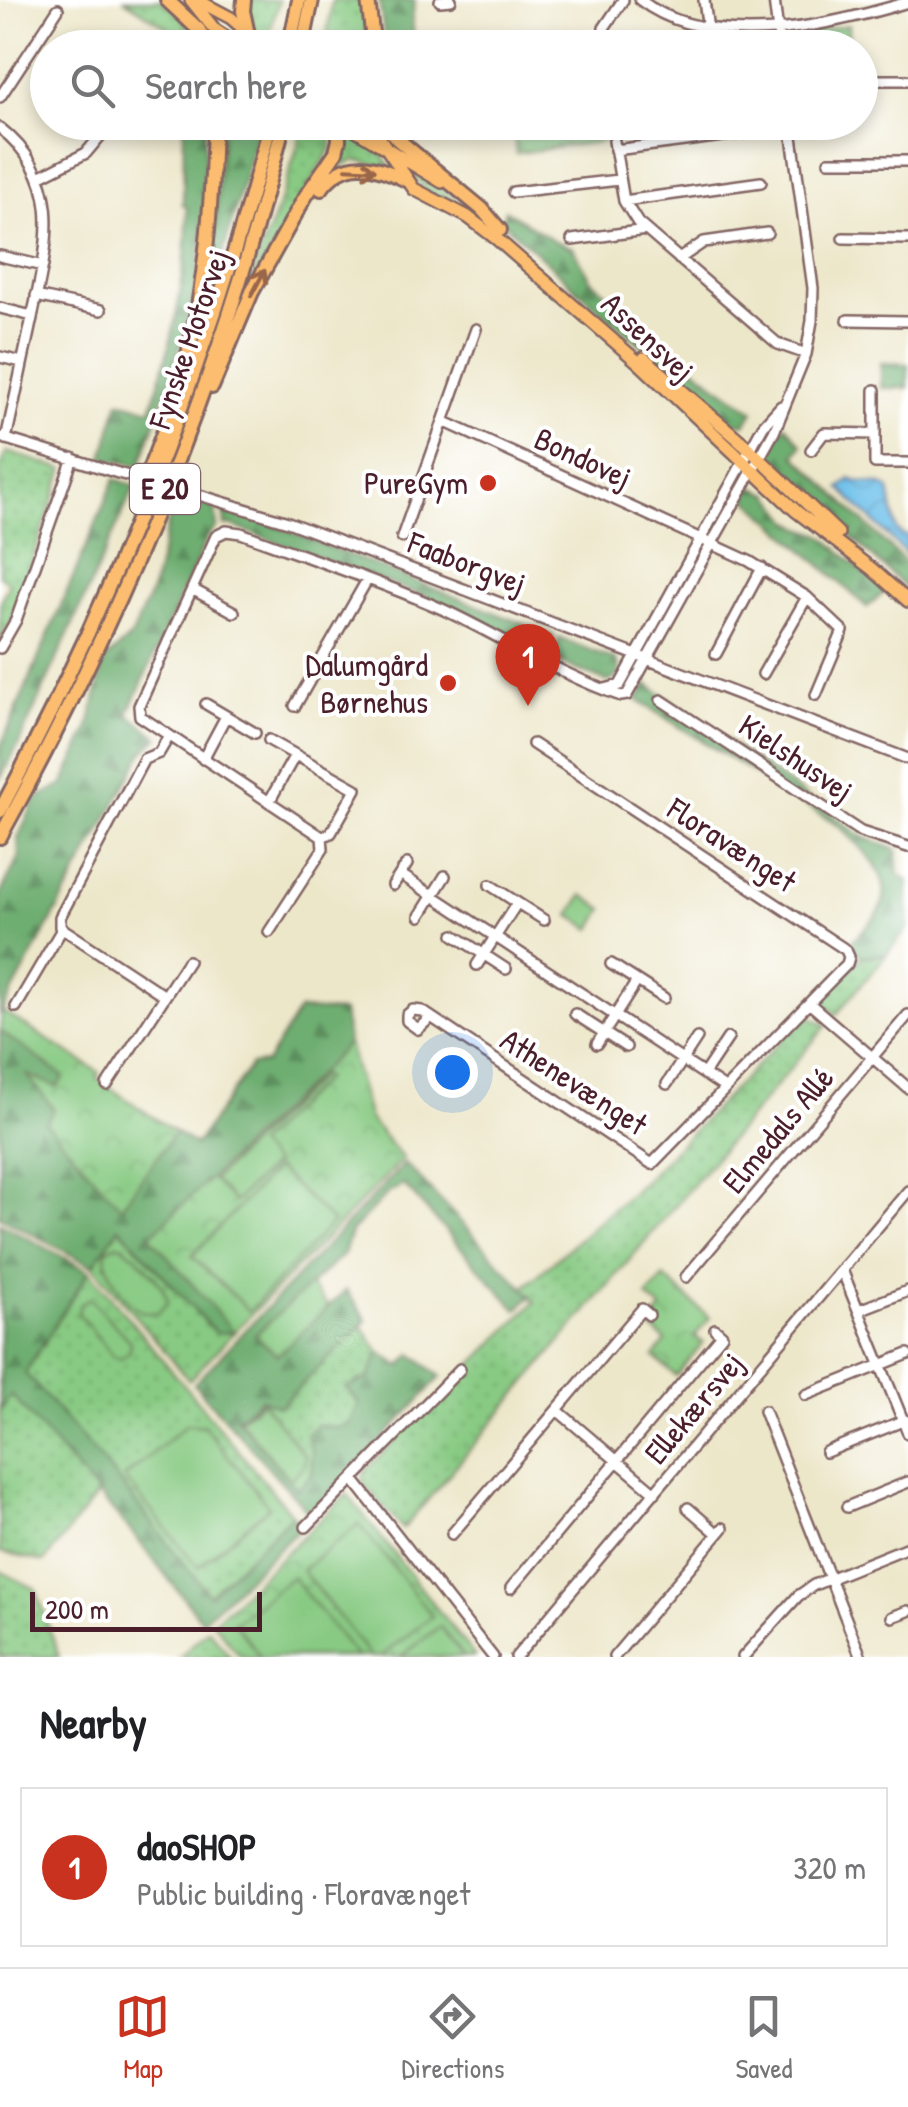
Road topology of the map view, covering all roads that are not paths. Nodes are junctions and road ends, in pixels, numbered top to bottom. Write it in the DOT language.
graph roads {
  1 [pos="167,0"];
  2 [pos="194,0"];
  3 [pos="244,0"];
  4 [pos="299,0"];
  5 [pos="312,0"];
  6 [pos="367,0"];
  7 [pos="623,0"];
  8 [pos="640,0"];
  9 [pos="704,0"];
  10 [pos="774,0"];
  11 [pos="873,0"];
  12 [pos="908,2"];
  13 [pos="58,9"];
  14 [pos="874,12"];
  15 [pos="778,28"];
  16 [pos="44,30"];
  17 [pos="200,30"];
  18 [pos="215,30"];
  19 [pos="241,30"];
  20 [pos="250,30"];
  21 [pos="293,30"];
  22 [pos="306,30"];
  23 [pos="370,30"];
  24 [pos="604,30"];
  25 [pos="708,30"];
  26 [pos="760,30"];
  27 [pos="30,51"];
  28 [pos="880,80"];
  29 [pos="908,80"];
  30 [pos="0,96"];
  31 [pos="0,128"];
  32 [pos="96,140"];
  33 [pos="211,140"];
  34 [pos="266,140"];
  35 [pos="279,140"];
  36 [pos="340,140"];
  37 [pos="371,140"];
  38 [pos="380,140"];
  39 [pos="398,140"];
  40 [pos="675,140"];
  41 [pos="792,140"];
  42 [pos="386,149"];
  43 [pos="829,161"];
  44 [pos="908,161"];
  45 [pos="39,177"];
  46 [pos="406,180"];
  47 [pos="619,180"];
  48 [pos="760,182"];
  49 [pos="513,192"];
  50 [pos="624,201"];
  51 [pos="500,230"];
  52 [pos="646,230"];
  53 [pos="767,233"];
  54 [pos="843,238"];
  55 [pos="908,239"];
  56 [pos="572,240"];
  57 [pos="280,243"];
  58 [pos="0,256"];
  59 [pos="679,259"];
  60 [pos="43,266"];
  61 [pos="36,296"];
  62 [pos="0,308"];
  63 [pos="101,310"];
  64 [pos="32,316"];
  65 [pos="848,320"];
  66 [pos="908,321"];
  67 [pos="476,329"];
  68 [pos="806,354"];
  69 [pos="0,357"];
  70 [pos="22,362"];
  71 [pos="875,390"];
  72 [pos="443,422"];
  73 [pos="874,434"];
  74 [pos="3,438"];
  75 [pos="811,450"];
  76 [pos="73,458"];
  77 [pos="751,461"];
  78 [pos="908,463"];
  79 [pos="173,470"];
  80 [pos="402,538"];
  81 [pos="706,542"];
  82 [pos="762,568"];
  83 [pos="872,569"];
  84 [pos="366,580"];
  85 [pos="192,589"];
  86 [pos="807,597"];
  87 [pos="908,601"];
  88 [pos="234,612"];
  89 [pos="96,617"];
  90 [pos="0,648"];
  91 [pos="716,654"];
  92 [pos="637,655"];
  93 [pos="648,660"];
  94 [pos="763,674"];
  95 [pos="601,689"];
  96 [pos="816,695"];
  97 [pos="661,700"];
  98 [pos="206,704"];
  99 [pos="295,706"];
  100 [pos="226,716"];
  101 [pos="255,733"];
  102 [pos="169,736"];
  103 [pos="269,740"];
  104 [pos="533,744"];
  105 [pos="296,755"];
  106 [pos="203,759"];
  107 [pos="908,759"];
  108 [pos="269,802"];
  109 [pos="0,811"];
  110 [pos="322,837"];
  111 [pos="0,838"];
  112 [pos="908,847"];
  113 [pos="445,876"];
  114 [pos="393,885"];
  115 [pos="490,885"];
  116 [pos="433,896"];
  117 [pos="517,903"];
  118 [pos="420,916"];
  119 [pos="544,920"];
  120 [pos="62,929"];
  121 [pos="269,932"];
  122 [pos="454,936"];
  123 [pos="496,937"];
  124 [pos="484,954"];
  125 [pos="188,961"];
  126 [pos="610,964"];
  127 [pos="477,965"];
  128 [pos="506,968"];
  129 [pos="637,981"];
  130 [pos="165,996"];
  131 [pos="664,998"];
  132 [pos="809,1003"];
  133 [pos="16,1007"];
  134 [pos="575,1014"];
  135 [pos="908,1015"];
  136 [pos="615,1016"];
  137 [pos="430,1018"];
  138 [pos="604,1032"];
  139 [pos="698,1038"];
  140 [pos="728,1038"];
  141 [pos="597,1044"];
  142 [pos="626,1047"];
  143 [pos="872,1057"];
  144 [pos="683,1060"];
  145 [pos="704,1074"];
  146 [pos="668,1084"];
  147 [pos="107,1085"];
  148 [pos="726,1088"];
  149 [pos="908,1088"];
  150 [pos="908,1191"];
  151 [pos="842,1270"];
  152 [pos="686,1277"];
  153 [pos="908,1290"];
  154 [pos="859,1310"];
  155 [pos="649,1315"];
  156 [pos="715,1330"];
  157 [pos="908,1354"];
  158 [pos="881,1365"];
  159 [pos="460,1369"];
  160 [pos="806,1395"];
  161 [pos="556,1410"];
  162 [pos="764,1411"];
  163 [pos="906,1420"];
  164 [pos="908,1433"];
  165 [pos="826,1452"];
  166 [pos="618,1461"];
  167 [pos="353,1479"];
  168 [pos="908,1482"];
  169 [pos="655,1493"];
  170 [pos="848,1506"];
  171 [pos="688,1508"];
  172 [pos="306,1527"];
  173 [pos="452,1534"];
  174 [pos="908,1547"];
  175 [pos="830,1579"];
  176 [pos="511,1588"];
  177 [pos="908,1611"];
  178 [pos="892,1618"];
  179 [pos="493,1657"];
  180 [pos="516,1657"];
  181 [pos="614,1657"];
  182 [pos="743,1657"];
  183 [pos="861,1657"];
  1 -- 17 [label="highway"];
  2 -- 18 [label="main road"];
  2 -- 19 [label="main road"];
  3 -- 20 [label="highway"];
  4 -- 21 [label="highway"];
  5 -- 22 [label="highway"];
  6 -- 23 [label="highway"];
  7 -- 24 [label="street"];
  8 -- 25 [label="street"];
  9 -- 25 [label="street"];
  10 -- 15 [label="street"];
  11 -- 14 [label="street"];
  12 -- 14 [label="street"];
  13 -- 16 [label="street"];
  14 -- 15 [label="street"];
  15 -- 26 [label="street"];
  27 -- 30 [label="street"];
  28 -- 29 [label="street"];
  31 -- 45 [label="street"];
  32 -- 45 [label="street"];
  33 -- 89 [label="highway"];
  34 -- 89 [label="highway, Fynske Motorvej / E 20"];
  35 -- 79 [label="highway, Fynske Motorvej / E 20"];
  36 -- 57 [label="highway"];
  37 -- 42 [label="main road, Assensvej"];
  38 -- 42 [label="main road, Assensvej"];
  39 -- 51 [label="highway"];
  40 -- 47 [label="street"];
  41 -- 68 [label="street"];
  42 -- 46 [label="main road, Assensvej"];
  42 -- 51 [label="main road, Assensvej"];
  43 -- 44 [label="street"];
  45 -- 60 [label="street"];
  57 -- 46 [label="highway, one-way"];
  46 -- 77 [label="main road, Assensvej"];
  47 -- 49 [label="street"];
  47 -- 50 [label="street"];
  48 -- 50 [label="street"];
  50 -- 52 [label="street"];
  51 -- 77 [label="main road, Assensvej"];
  52 -- 56 [label="street"];
  52 -- 59 [label="street"];
  53 -- 59 [label="street"];
  54 -- 55 [label="street"];
  79 -- 57 [label="highway, one-way"];
  58 -- 60 [label="street"];
  59 -- 68 [label="street"];
  60 -- 61 [label="street"];
  61 -- 63 [label="street"];
  61 -- 64 [label="street"];
  62 -- 64 [label="street"];
  64 -- 70 [label="street"];
  65 -- 66 [label="street"];
  67 -- 72 [label="street"];
  68 -- 77 [label="street"];
  69 -- 70 [label="street"];
  70 -- 74 [label="street"];
  71 -- 73 [label="street"];
  72 -- 80 [label="street"];
  72 -- 81 [label="street, Bondovej"];
  73 -- 75 [label="street"];
  73 -- 78 [label="street"];
  74 -- 76 [label="street, Faaborgvej"];
  76 -- 90 [label="street"];
  76 -- 92 [label="street, Faaborgvej, bridge"];
  77 -- 81 [label="street"];
  77 -- 83 [label="main road, Assensvej"];
  77 -- 83 [label="main road, Assensvej"];
  79 -- 111 [label="highway, Fynske Motorvej / E 20"];
  81 -- 82 [label="street, Bondovej"];
  81 -- 92 [label="street"];
  81 -- 93 [label="street"];
  82 -- 86 [label="street, Bondovej"];
  82 -- 91 [label="street"];
  83 -- 87 [label="main road, Assensvej"];
  84 -- 85 [label="street"];
  84 -- 95 [label="street"];
  84 -- 99 [label="street"];
  85 -- 88 [label="street"];
  85 -- 102 [label="street"];
  86 -- 94 [label="street"];
  86 -- 96 [label="street, Bondovej"];
  89 -- 109 [label="highway, Fynske Motorvej / E 20"];
  92 -- 93 [label="street, Faaborgvej"];
  92 -- 95 [label="street"];
  93 -- 95 [label="street"];
  93 -- 107 [label="street, Faaborgvej"];
  97 -- 112 [label="street, Kielshusvej"];
  98 -- 100 [label="street"];
  100 -- 101 [label="street"];
  100 -- 106 [label="street"];
  102 -- 106 [label="street"];
  102 -- 120 [label="street"];
  103 -- 105 [label="street"];
  104 -- 132 [label="street, Floravænget"];
  105 -- 108 [label="street"];
  105 -- 110 [label="street"];
  106 -- 108 [label="street"];
  108 -- 110 [label="street"];
  110 -- 121 [label="street"];
  113 -- 116 [label="street"];
  114 -- 116 [label="street"];
  115 -- 117 [label="street"];
  116 -- 118 [label="street"];
  116 -- 123 [label="street"];
  117 -- 119 [label="street"];
  117 -- 123 [label="street"];
  120 -- 130 [label="street"];
  120 -- 133 [label="street"];
  122 -- 124 [label="street"];
  123 -- 124 [label="street"];
  123 -- 136 [label="street"];
  124 -- 127 [label="street"];
  124 -- 128 [label="street"];
  125 -- 130 [label="street"];
  126 -- 129 [label="street"];
  129 -- 131 [label="street"];
  129 -- 136 [label="street"];
  130 -- 147 [label="street"];
  132 -- 143 [label="street"];
  132 -- 148 [label="street"];
  134 -- 138 [label="street"];
  135 -- 143 [label="street, Elmedals Allé"];
  136 -- 138 [label="street"];
  136 -- 144 [label="street"];
  137 -- 148 [label="street, Athenevænget"];
  138 -- 141 [label="street"];
  138 -- 142 [label="street"];
  139 -- 144 [label="street"];
  140 -- 145 [label="street"];
  143 -- 149 [label="street"];
  143 -- 152 [label="street, Elmedals Allé"];
  144 -- 145 [label="street"];
  144 -- 146 [label="street"];
  145 -- 148 [label="street"];
  150 -- 151 [label="street, Ellekærsvej"];
  151 -- 154 [label="street"];
  151 -- 169 [label="street, Ellekærsvej"];
  153 -- 154 [label="street"];
  154 -- 158 [label="street"];
  155 -- 161 [label="street"];
  156 -- 166 [label="street"];
  157 -- 158 [label="street"];
  158 -- 160 [label="street"];
  158 -- 163 [label="street"];
  159 -- 167 [label="street"];
  161 -- 166 [label="street"];
  161 -- 173 [label="street"];
  162 -- 175 [label="street"];
  163 -- 164 [label="street"];
  163 -- 165 [label="street"];
  166 -- 169 [label="street"];
  166 -- 176 [label="street"];
  167 -- 172 [label="street"];
  167 -- 179 [label="street"];
  168 -- 170 [label="street"];
  169 -- 180 [label="street, Ellekærsvej"];
  171 -- 181 [label="street"];
  174 -- 175 [label="street"];
  175 -- 182 [label="street"];
  175 -- 183 [label="street"];
  177 -- 178 [label="street"];
}
